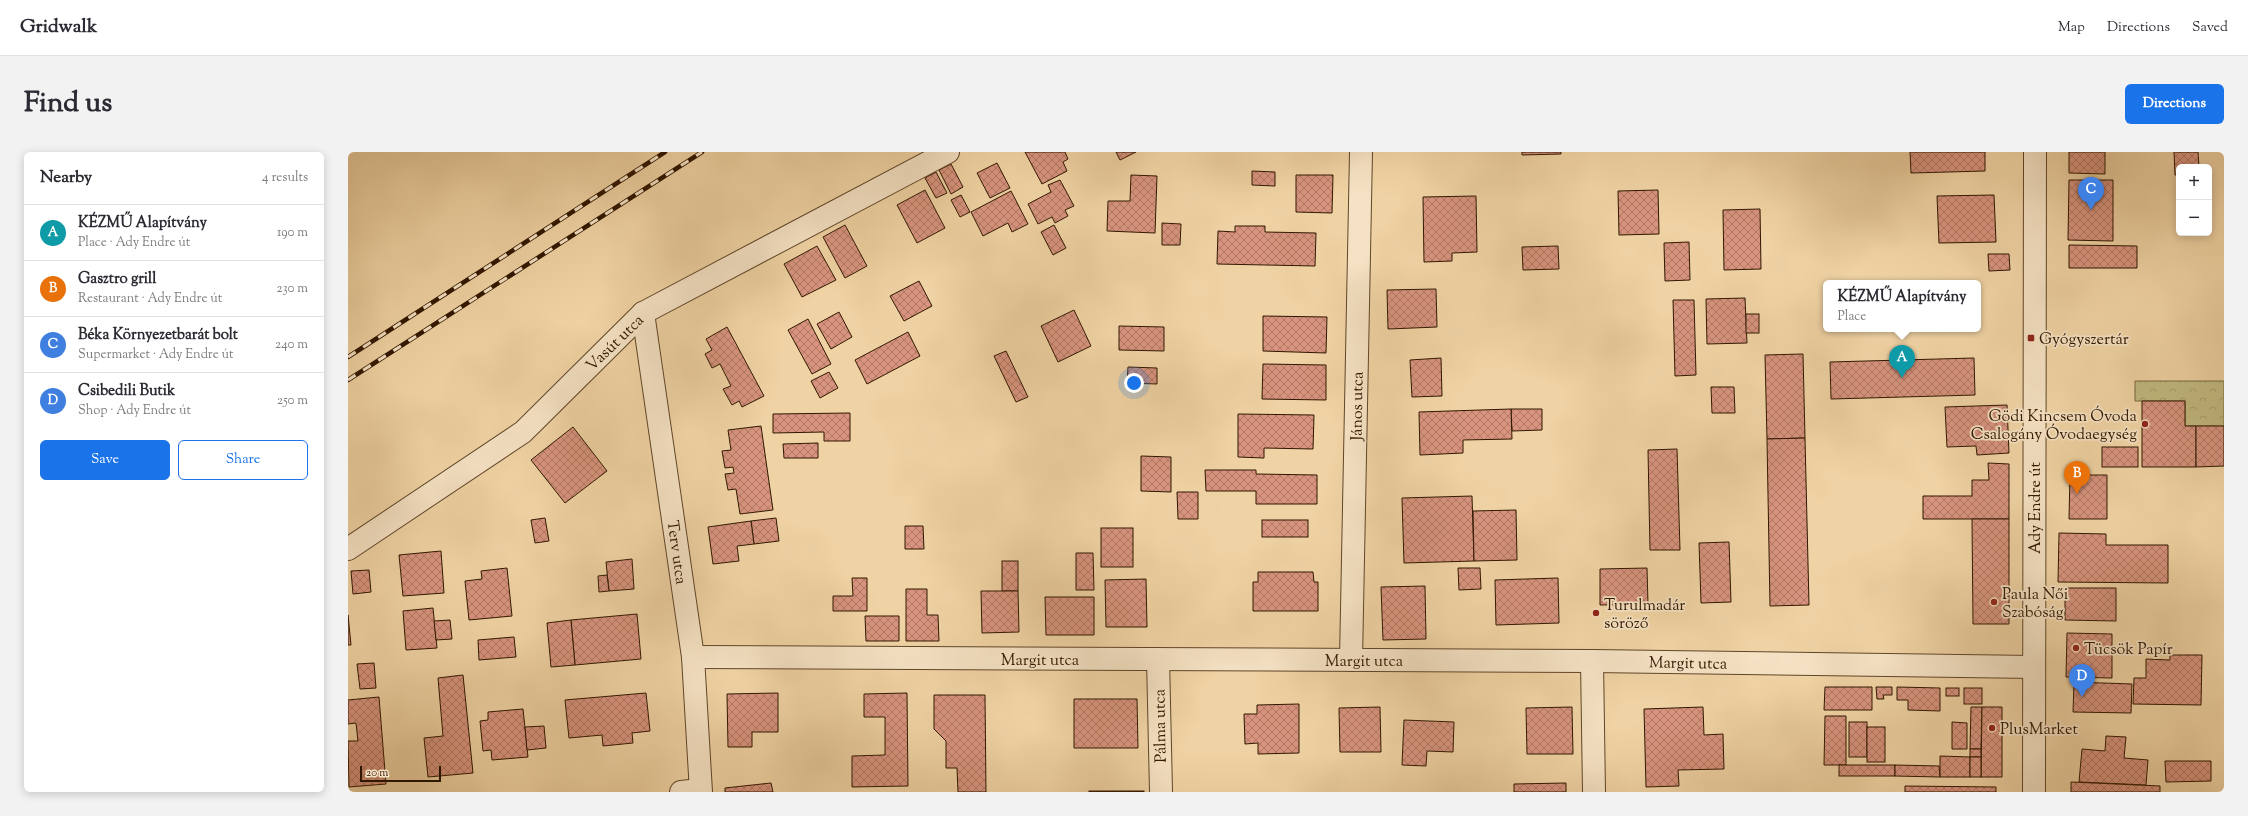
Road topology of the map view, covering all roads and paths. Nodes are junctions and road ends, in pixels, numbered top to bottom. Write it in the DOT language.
graph roads {
  1 [pos="948,152"];
  2 [pos="1361,152"];
  3 [pos="2035,152"];
  4 [pos="643,313"];
  5 [pos="348,549"];
  6 [pos="693,657"];
  7 [pos="1158,659"];
  8 [pos="1351,660"];
  9 [pos="1592,661"];
  10 [pos="2034,667"];
  11 [pos="694,791"];
  12 [pos="1161,792"];
  13 [pos="1594,792"];
  14 [pos="2034,792"];
  1 -- 4 [label="street, Vasút utca"];
  2 -- 8 [label="street, János utca"];
  3 -- 10 [label="street, Ady Endre út"];
  4 -- 5 [label="street, Vasút utca"];
  4 -- 6 [label="street, Terv utca"];
  6 -- 7 [label="street, Margit utca"];
  6 -- 11 [label="street, Terv utca"];
  7 -- 8 [label="street, Margit utca"];
  7 -- 12 [label="street, Pálma utca"];
  8 -- 9 [label="street, Margit utca"];
  9 -- 10 [label="street, Margit utca"];
  9 -- 13 [label="street"];
  10 -- 14 [label="street, Ady Endre út"];
}
